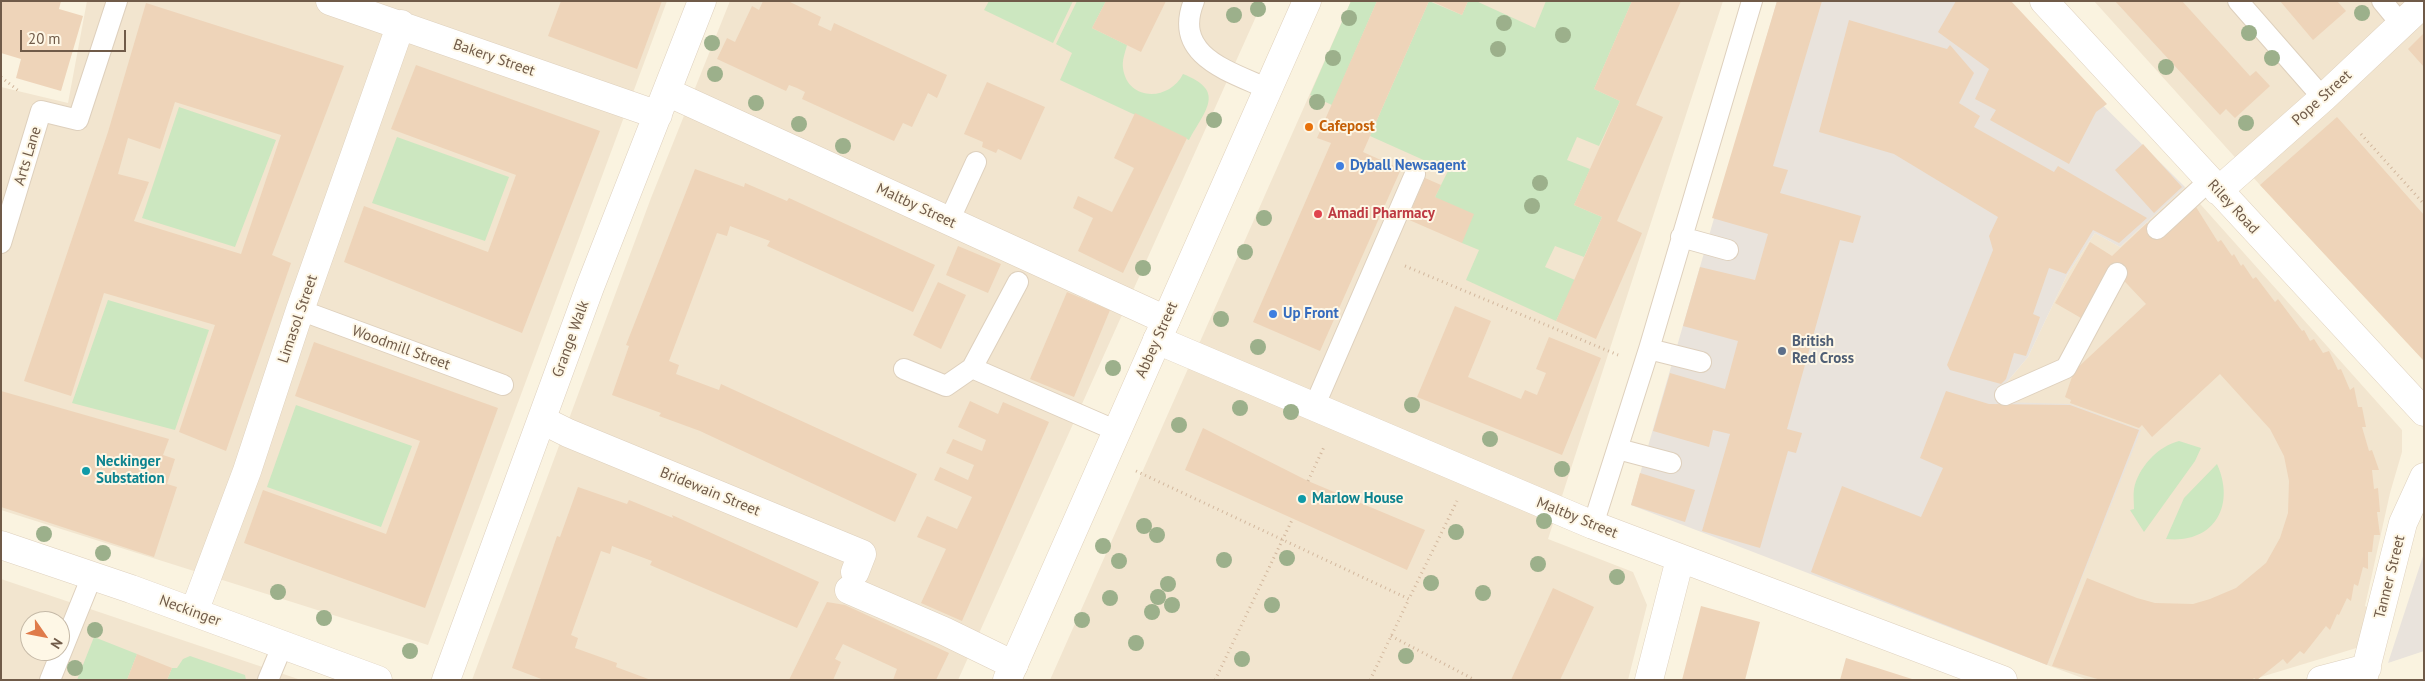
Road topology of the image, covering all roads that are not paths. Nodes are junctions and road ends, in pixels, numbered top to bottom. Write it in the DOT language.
graph roads {
  1 [pos="117,1"];
  2 [pos="330,1"];
  3 [pos="702,1"];
  4 [pos="1194,1"];
  5 [pos="1307,1"];
  6 [pos="1752,1"];
  7 [pos="2044,1"];
  8 [pos="2238,1"];
  9 [pos="2382,1"];
  10 [pos="2424,3"];
  11 [pos="401,24"];
  12 [pos="2401,24"];
  13 [pos="1268,89"];
  14 [pos="2323,98"];
  15 [pos="663,104"];
  16 [pos="976,162"];
  17 [pos="1415,174"];
  18 [pos="2214,186"];
  19 [pos="949,221"];
  20 [pos="2157,229"];
  21 [pos="1681,237"];
  22 [pos="1,244"];
  23 [pos="1728,250"];
  24 [pos="2117,273"];
  25 [pos="1018,282"];
  26 [pos="300,310"];
  27 [pos="1161,330"];
  28 [pos="1647,357"];
  29 [pos="1701,362"];
  30 [pos="972,368"];
  31 [pos="904,369"];
  32 [pos="503,385"];
  33 [pos="2005,395"];
  34 [pos="1325,411"];
  35 [pos="2424,412"];
  36 [pos="542,420"];
  37 [pos="1117,431"];
  38 [pos="1618,449"];
  39 [pos="1671,463"];
  40 [pos="2424,477"];
  41 [pos="1593,525"];
  42 [pos="1,545"];
  43 [pos="1680,559"];
  44 [pos="92,576"];
  45 [pos="194,612"];
  46 [pos="283,644"];
  47 [pos="1010,672"];
  48 [pos="2365,674"];
  49 [pos="50,680"];
  50 [pos="268,680"];
  51 [pos="378,680"];
  52 [pos="446,680"];
  53 [pos="1649,680"];
  54 [pos="2003,680"];
  55 [pos="2321,680"];
  1 -- 22 [label="lane, Arts Lane"];
  2 -- 11 [label="street, Bakery Street"];
  3 -- 15 [label="street, Grange Walk"];
  4 -- 13 [label="lane"];
  5 -- 13 [label="street, Abbey Street"];
  6 -- 21 [label="lane"];
  7 -- 18 [label="street, Riley Road"];
  8 -- 14 [label="lane"];
  9 -- 12 [label="lane"];
  10 -- 12 [label="street, Pope Street"];
  11 -- 15 [label="street, Bakery Street"];
  11 -- 26 [label="street, Limasol Street"];
  12 -- 14 [label="street, Pope Street"];
  13 -- 27 [label="street, Abbey Street"];
  14 -- 18 [label="street, Pope Street"];
  15 -- 19 [label="street, Maltby Street"];
  15 -- 36 [label="street, Grange Walk"];
  16 -- 19 [label="lane"];
  17 -- 34 [label="lane"];
  18 -- 20 [label="lane"];
  18 -- 35 [label="street, Riley Road"];
  19 -- 27 [label="street, Maltby Street"];
  21 -- 23 [label="lane"];
  21 -- 28 [label="lane"];
  24 -- 33 [label="lane"];
  25 -- 30 [label="lane"];
  26 -- 32 [label="lane, Woodmill Street"];
  26 -- 45 [label="street, Limasol Street"];
  27 -- 34 [label="street, Maltby Street"];
  27 -- 37 [label="street, Abbey Street"];
  28 -- 29 [label="lane"];
  28 -- 38 [label="lane"];
  30 -- 31 [label="lane"];
  30 -- 37 [label="lane"];
  34 -- 41 [label="street, Maltby Street"];
  36 -- 47 [label="street, Bridewain Street"];
  36 -- 52 [label="street, Grange Walk"];
  37 -- 47 [label="street, Abbey Street"];
  38 -- 39 [label="lane"];
  38 -- 41 [label="lane"];
  40 -- 48 [label="street, Tanner Street"];
  41 -- 43 [label="street, Maltby Street"];
  42 -- 44 [label="street, Neckinger"];
  43 -- 53 [label="street"];
  43 -- 54 [label="street, Maltby Street"];
  44 -- 45 [label="street, Neckinger"];
  44 -- 49 [label="lane"];
  45 -- 46 [label="street, Neckinger"];
  46 -- 50 [label="lane"];
  46 -- 51 [label="street, Neckinger"];
  48 -- 55 [label="street"];
}
